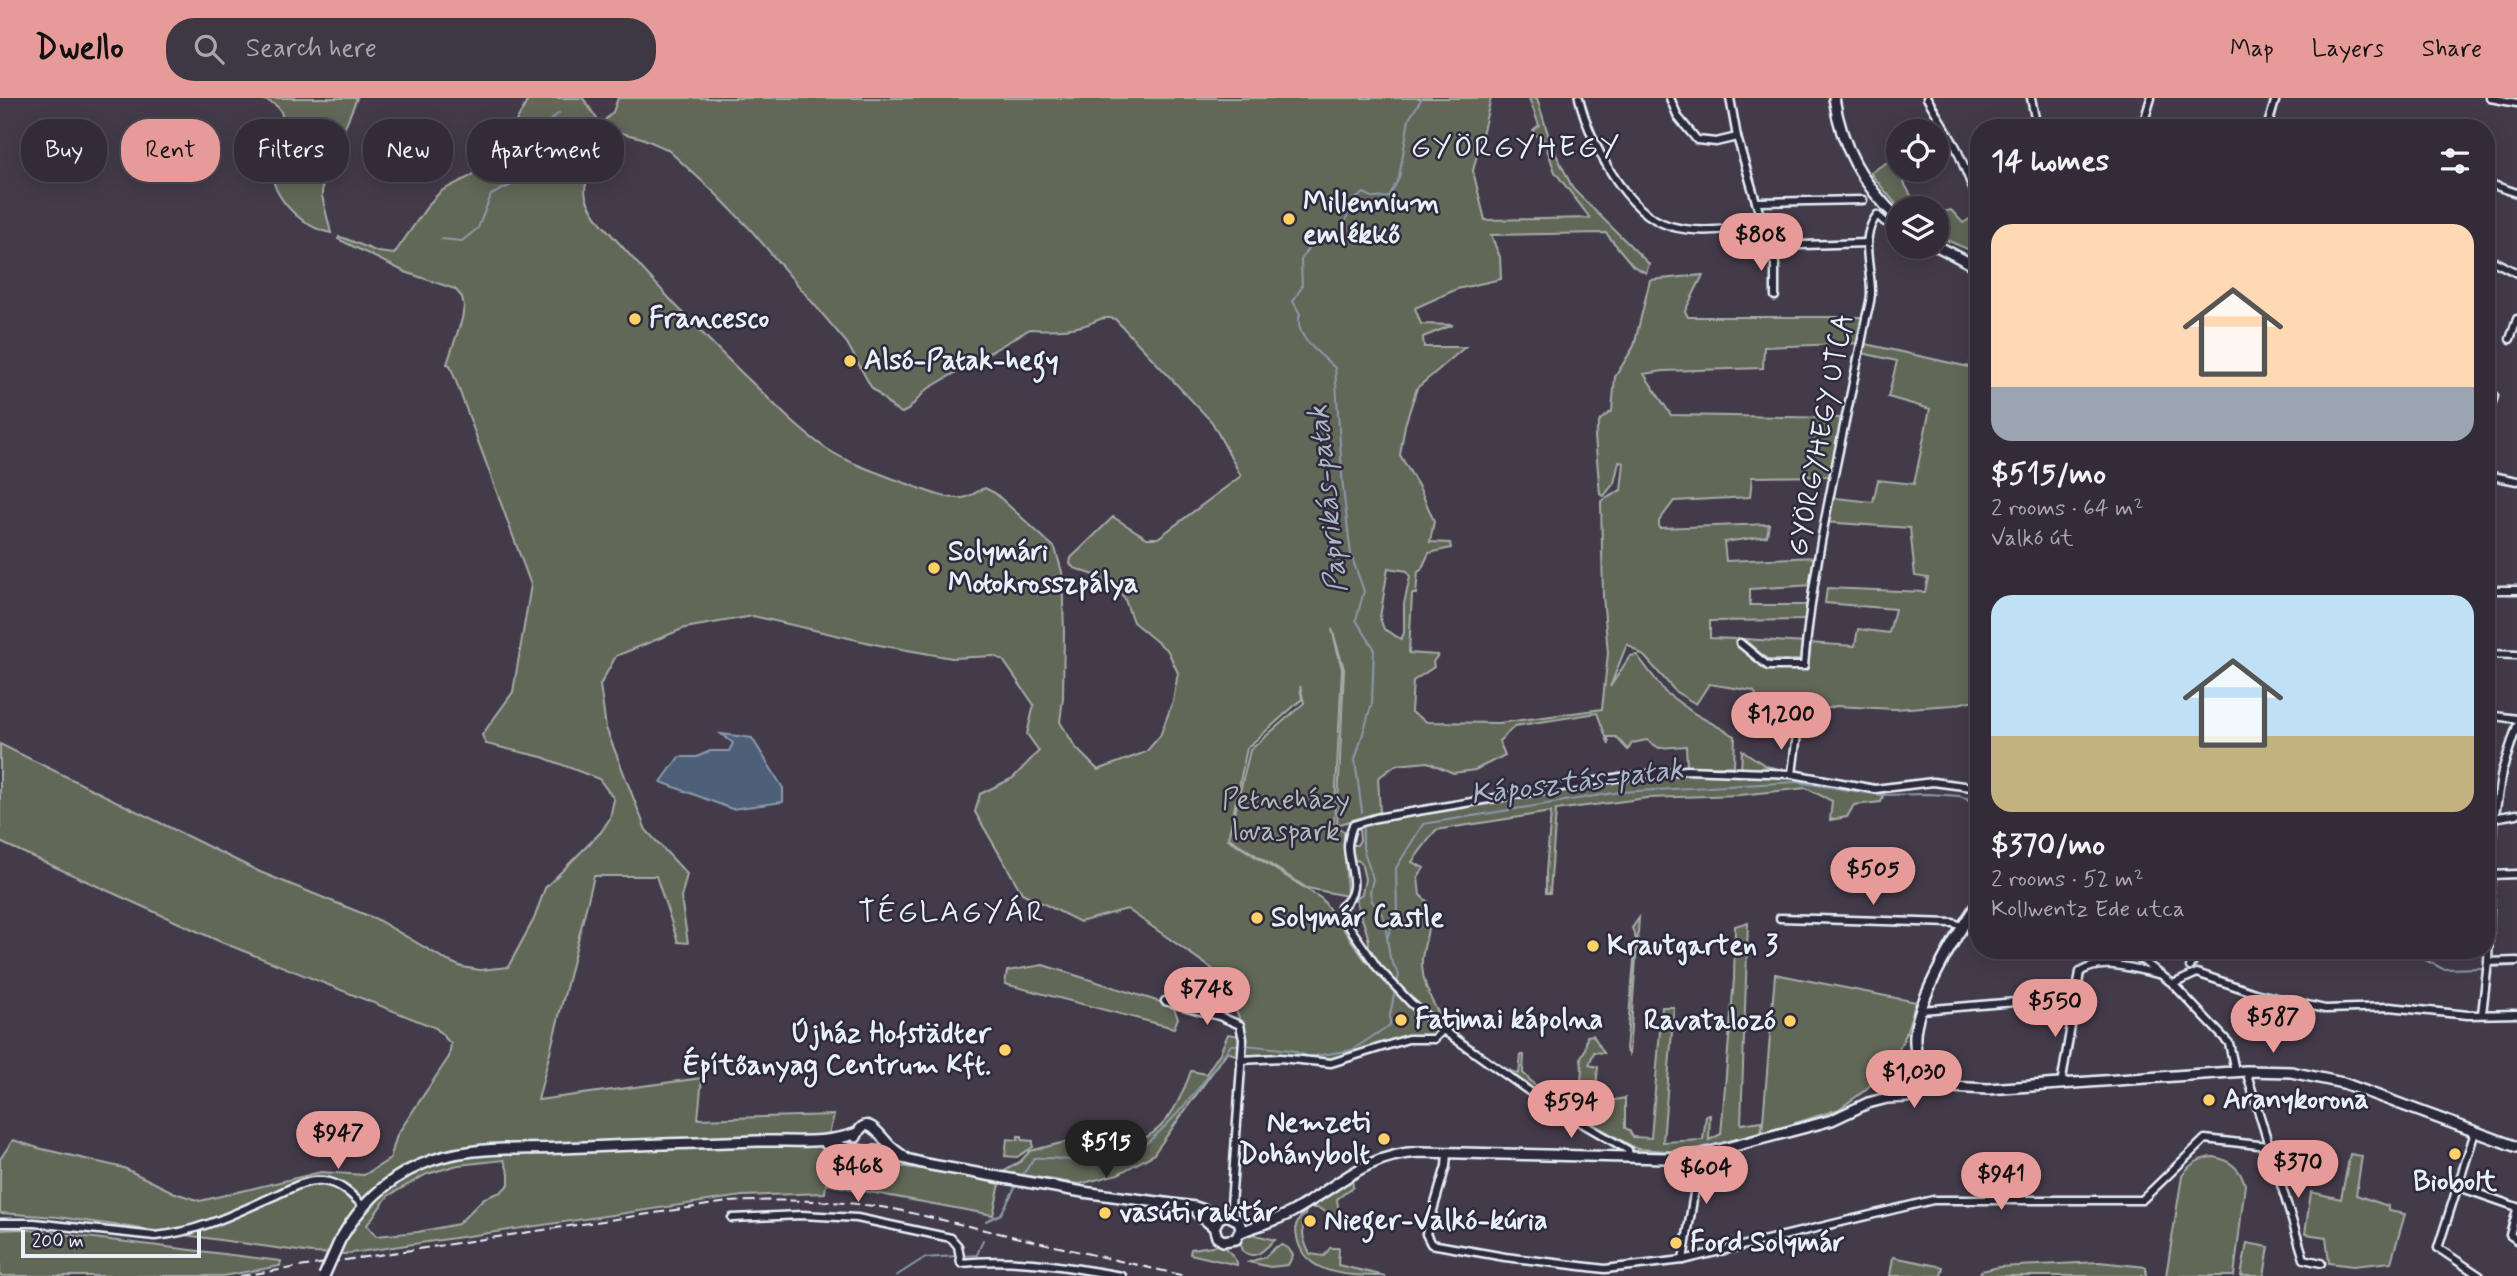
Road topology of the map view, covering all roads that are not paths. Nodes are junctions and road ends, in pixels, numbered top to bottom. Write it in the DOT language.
graph roads {
  1 [pos="1579,98"];
  2 [pos="1670,98"];
  3 [pos="1730,98"];
  4 [pos="1834,98"];
  5 [pos="1927,98"];
  6 [pos="2031,98"];
  7 [pos="2151,98"];
  8 [pos="2276,98"];
  9 [pos="2490,98"];
  10 [pos="2517,103"];
  11 [pos="2035,119"];
  12 [pos="2145,119"];
  13 [pos="2270,119"];
  14 [pos="1737,137"];
  15 [pos="1970,181"];
  16 [pos="2495,186"];
  17 [pos="2517,193"];
  18 [pos="1863,200"];
  19 [pos="1756,202"];
  20 [pos="1886,207"];
  21 [pos="1761,222"];
  22 [pos="1886,222"];
  23 [pos="1867,243"];
  24 [pos="1769,246"];
  25 [pos="1949,252"];
  26 [pos="2495,262"];
  27 [pos="1970,263"];
  28 [pos="2517,273"];
  29 [pos="1775,296"];
  30 [pos="2517,319"];
  31 [pos="2510,339"];
  32 [pos="2495,477"];
  33 [pos="2517,481"];
  34 [pos="2495,590"];
  35 [pos="2517,590"];
  36 [pos="1740,643"];
  37 [pos="2495,654"];
  38 [pos="2517,655"];
  39 [pos="2495,717"];
  40 [pos="2517,719"];
  41 [pos="2517,726"];
  42 [pos="1797,734"];
  43 [pos="1792,774"];
  44 [pos="1970,787"];
  45 [pos="2495,810"];
  46 [pos="2517,814"];
  47 [pos="2495,817"];
  48 [pos="2517,874"];
  49 [pos="2495,875"];
  50 [pos="1970,914"];
  51 [pos="1780,918"];
  52 [pos="1962,926"];
  53 [pos="2140,959"];
  54 [pos="2194,959"];
  55 [pos="2488,959"];
  56 [pos="2517,961"];
  57 [pos="2488,962"];
  58 [pos="2190,967"];
  59 [pos="2158,974"];
  60 [pos="2173,984"];
  61 [pos="2075,997"];
  62 [pos="1165,1001"];
  63 [pos="1922,1010"];
  64 [pos="2482,1014"];
  65 [pos="2517,1014"];
  66 [pos="1443,1030"];
  67 [pos="1241,1060"];
  68 [pos="2246,1070"];
  69 [pos="2235,1071"];
  70 [pos="1928,1081"];
  71 [pos="2061,1084"];
  72 [pos="2476,1132"];
  73 [pos="857,1133"];
  74 [pos="881,1136"];
  75 [pos="815,1142"];
  76 [pos="2267,1146"];
  77 [pos="2517,1147"];
  78 [pos="859,1148"];
  79 [pos="875,1151"];
  80 [pos="1447,1152"];
  81 [pos="1629,1156"];
  82 [pos="1696,1156"];
  83 [pos="911,1161"];
  84 [pos="2456,1186"];
  85 [pos="1183,1205"];
  86 [pos="1231,1205"];
  87 [pos="363,1206"];
  88 [pos="2517,1209"];
  89 [pos="1223,1216"];
  90 [pos="732,1218"];
  91 [pos="1237,1219"];
  92 [pos="1271,1221"];
  93 [pos="0,1223"];
  94 [pos="1214,1227"];
  95 [pos="1241,1233"];
  96 [pos="2517,1240"];
  97 [pos="1683,1259"];
  98 [pos="2321,1263"];
  99 [pos="324,1276"];
  100 [pos="1122,1276"];
  101 [pos="2480,1276"];
  1 -- 21 [label="street"];
  2 -- 14 [label="street"];
  3 -- 14 [label="street"];
  4 -- 20 [label="street"];
  5 -- 15 [label="street"];
  6 -- 11 [label="street"];
  7 -- 12 [label="street"];
  8 -- 13 [label="street"];
  9 -- 10 [label="street"];
  14 -- 19 [label="street"];
  16 -- 17 [label="street"];
  18 -- 19 [label="street"];
  19 -- 21 [label="street"];
  21 -- 24 [label="street"];
  22 -- 23 [label="street, GYÖRGYHEGY UTCA"];
  23 -- 24 [label="street"];
  23 -- 36 [label="street, GYÖRGYHEGY UTCA"];
  24 -- 29 [label="street"];
  25 -- 27 [label="street"];
  26 -- 28 [label="street"];
  30 -- 31 [label="street"];
  32 -- 33 [label="street"];
  34 -- 35 [label="street"];
  37 -- 38 [label="street"];
  39 -- 40 [label="street"];
  41 -- 45 [label="street"];
  42 -- 43 [label="street"];
  43 -- 44 [label="street"];
  43 -- 66 [label="street"];
  46 -- 47 [label="street"];
  48 -- 49 [label="street"];
  50 -- 52 [label="street"];
  51 -- 52 [label="street"];
  52 -- 63 [label="street"];
  53 -- 59 [label="street"];
  54 -- 58 [label="street"];
  55 -- 57 [label="street"];
  56 -- 57 [label="street"];
  57 -- 64 [label="street"];
  59 -- 60 [label="street"];
  59 -- 61 [label="street"];
  60 -- 64 [label="street"];
  60 -- 69 [label="street"];
  61 -- 63 [label="street"];
  61 -- 71 [label="street"];
  62 -- 67 [label="street"];
  63 -- 70 [label="street"];
  64 -- 65 [label="street"];
  66 -- 67 [label="street"];
  66 -- 81 [label="street"];
  67 -- 86 [label="street"];
  68 -- 69 [label="street"];
  68 -- 72 [label="street"];
  68 -- 76 [label="street"];
  69 -- 71 [label="street"];
  70 -- 71 [label="street"];
  70 -- 82 [label="street"];
  72 -- 77 [label="street"];
  72 -- 84 [label="street"];
  73 -- 74 [label="street"];
  73 -- 75 [label="street"];
  73 -- 78 [label="street"];
  74 -- 79 [label="street"];
  74 -- 83 [label="street"];
  75 -- 78 [label="street"];
  75 -- 87 [label="street"];
  76 -- 97 [label="street"];
  76 -- 98 [label="street"];
  78 -- 79 [label="street"];
  79 -- 83 [label="street"];
  80 -- 81 [label="street"];
  80 -- 92 [label="street"];
  80 -- 97 [label="street"];
  81 -- 82 [label="street"];
  82 -- 97 [label="street"];
  83 -- 85 [label="street"];
  84 -- 88 [label="street"];
  84 -- 101 [label="street"];
  85 -- 89 [label="street"];
  85 -- 94 [label="street"];
  86 -- 89 [label="street"];
  86 -- 91 [label="street"];
  87 -- 93 [label="street"];
  87 -- 99 [label="street, bridge"];
  88 -- 96 [label="street"];
  89 -- 91 [label="street"];
  89 -- 94 [label="street"];
  90 -- 100 [label="street"];
  91 -- 92 [label="street"];
  91 -- 95 [label="street"];
  92 -- 95 [label="street"];
  94 -- 95 [label="street"];
}
